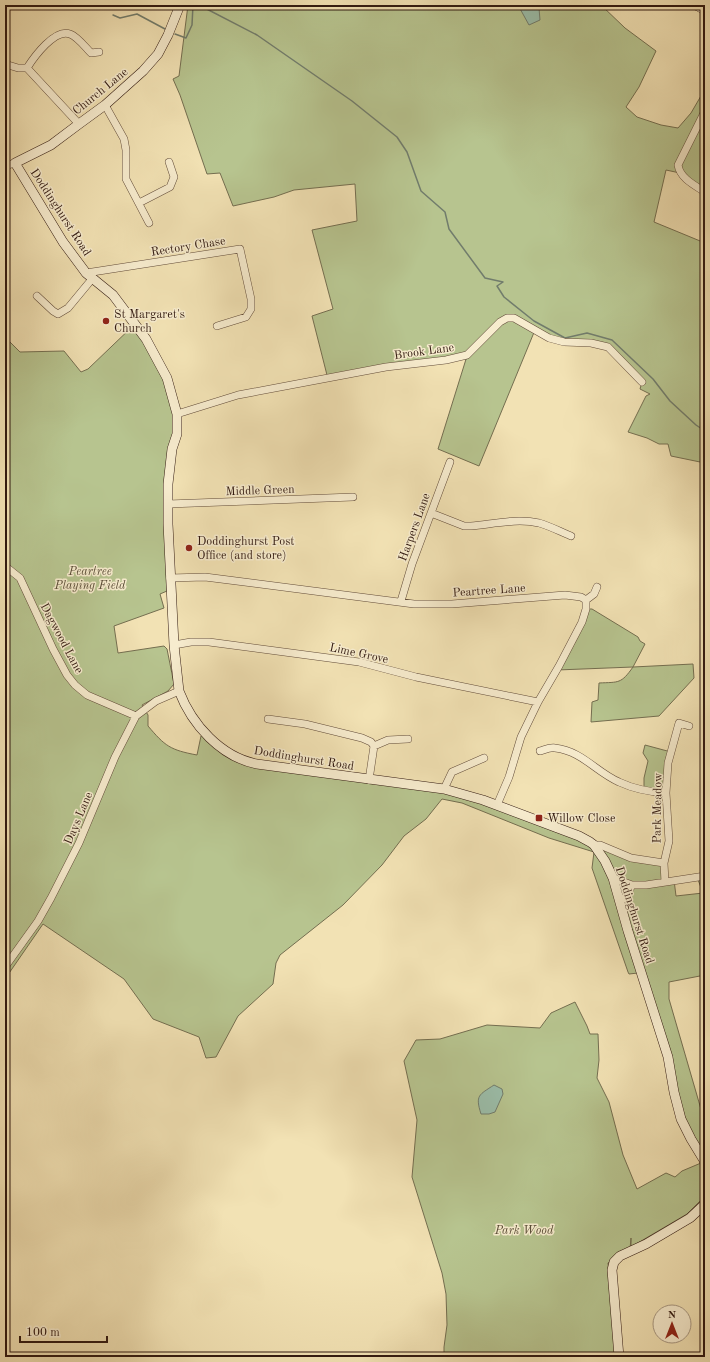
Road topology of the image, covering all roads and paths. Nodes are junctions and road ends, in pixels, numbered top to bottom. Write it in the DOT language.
graph roads {
  1 [pos="180,5"];
  2 [pos="696,5"];
  3 [pos="705,10"];
  4 [pos="93,54"];
  5 [pos="5,64"];
  6 [pos="26,68"];
  7 [pos="105,105"];
  8 [pos="705,111"];
  9 [pos="79,124"];
  10 [pos="170,162"];
  11 [pos="15,163"];
  12 [pos="5,166"];
  13 [pos="705,192"];
  14 [pos="138,203"];
  15 [pos="148,223"];
  16 [pos="89,276"];
  17 [pos="37,296"];
  18 [pos="217,326"];
  19 [pos="642,382"];
  20 [pos="177,414"];
  21 [pos="450,462"];
  22 [pos="353,497"];
  23 [pos="168,504"];
  24 [pos="431,513"];
  25 [pos="571,536"];
  26 [pos="5,566"];
  27 [pos="170,578"];
  28 [pos="597,587"];
  29 [pos="586,600"];
  30 [pos="401,601"];
  31 [pos="174,645"];
  32 [pos="179,691"];
  33 [pos="538,702"];
  34 [pos="136,716"];
  35 [pos="268,719"];
  36 [pos="689,726"];
  37 [pos="408,739"];
  38 [pos="374,746"];
  39 [pos="540,751"];
  40 [pos="484,758"];
  41 [pos="369,780"];
  42 [pos="444,789"];
  43 [pos="666,793"];
  44 [pos="497,805"];
  45 [pos="594,846"];
  46 [pos="664,863"];
  47 [pos="705,876"];
  48 [pos="613,878"];
  49 [pos="665,882"];
  50 [pos="632,885"];
  51 [pos="620,902"];
  52 [pos="5,967"];
  53 [pos="705,1162"];
  54 [pos="705,1204"];
  55 [pos="619,1357"];
  1 -- 7 [label="street, Church Lane"];
  2 -- 3 [label="street"];
  4 -- 6 [label="street"];
  5 -- 6 [label="street"];
  6 -- 9 [label="street"];
  7 -- 9 [label="street, Church Lane"];
  7 -- 14 [label="street"];
  8 -- 13 [label="street"];
  9 -- 11 [label="street, Church Lane"];
  10 -- 14 [label="street"];
  11 -- 12 [label="street, Church Lane"];
  11 -- 16 [label="street, Doddinghurst Road"];
  14 -- 15 [label="street"];
  16 -- 17 [label="street"];
  16 -- 18 [label="street, Rectory Chase"];
  16 -- 20 [label="street, Doddinghurst Road"];
  19 -- 20 [label="street, Brook Lane"];
  20 -- 23 [label="street, Doddinghurst Road"];
  21 -- 24 [label="street, Harpers Lane"];
  22 -- 23 [label="street, Middle Green"];
  23 -- 27 [label="street, Doddinghurst Road"];
  24 -- 25 [label="street"];
  24 -- 30 [label="street, Harpers Lane"];
  26 -- 34 [label="street, Dagwood Lane"];
  27 -- 30 [label="street, Peartree Lane"];
  27 -- 31 [label="street, Doddinghurst Road"];
  28 -- 29 [label="street"];
  29 -- 30 [label="street, Peartree Lane"];
  29 -- 33 [label="street"];
  31 -- 32 [label="street, Doddinghurst Road"];
  31 -- 33 [label="street, Lime Grove"];
  32 -- 34 [label="street, Days Lane"];
  32 -- 41 [label="street, Doddinghurst Road"];
  33 -- 44 [label="street"];
  34 -- 52 [label="street, Days Lane"];
  35 -- 38 [label="street"];
  36 -- 43 [label="street, Park Meadow"];
  37 -- 38 [label="street"];
  38 -- 41 [label="street"];
  39 -- 43 [label="street"];
  40 -- 42 [label="street"];
  41 -- 42 [label="street, Doddinghurst Road"];
  42 -- 44 [label="street, Doddinghurst Road"];
  43 -- 46 [label="street, Park Meadow"];
  44 -- 45 [label="street, Doddinghurst Road"];
  45 -- 46 [label="street"];
  45 -- 48 [label="street, Doddinghurst Road"];
  46 -- 49 [label="street, Park Meadow"];
  47 -- 49 [label="street"];
  48 -- 50 [label="street"];
  48 -- 51 [label="street, Doddinghurst Road"];
  49 -- 50 [label="street"];
  50 -- 51 [label="street"];
  51 -- 53 [label="street, Doddinghurst Road"];
  54 -- 55 [label="street"];
}
